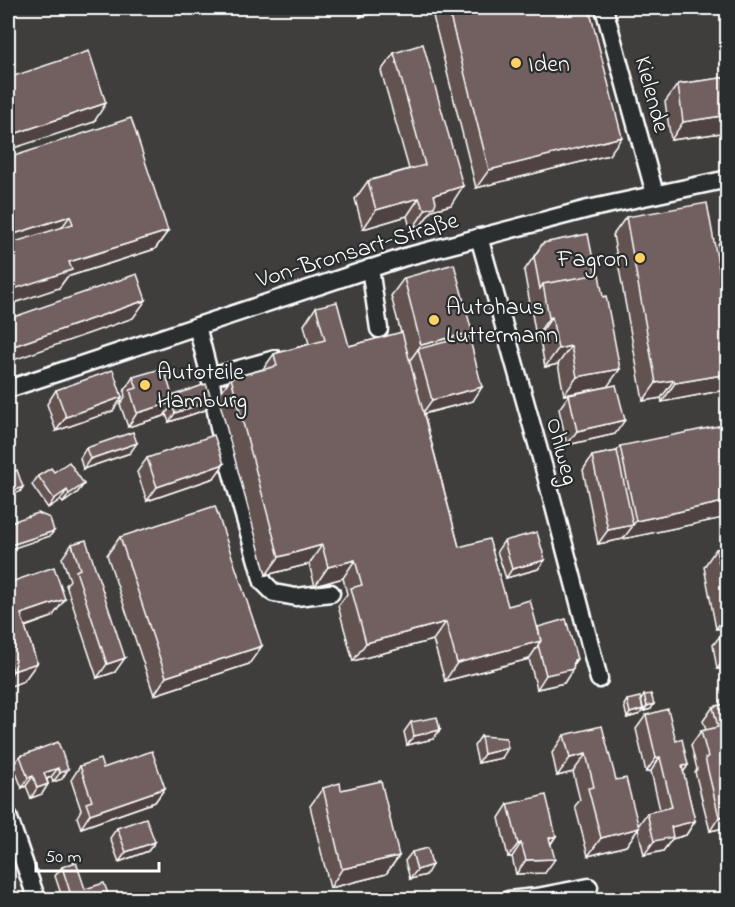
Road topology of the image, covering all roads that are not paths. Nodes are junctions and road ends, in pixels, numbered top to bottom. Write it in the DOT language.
graph roads {
  1 [pos="604,8"];
  2 [pos="728,179"];
  3 [pos="655,194"];
  4 [pos="479,237"];
  5 [pos="370,268"];
  6 [pos="197,326"];
  7 [pos="379,330"];
  8 [pos="275,359"];
  9 [pos="210,377"];
  10 [pos="8,389"];
  11 [pos="331,593"];
  12 [pos="599,679"];
  13 [pos="8,816"];
  14 [pos="589,887"];
  15 [pos="37,900"];
  16 [pos="508,900"];
  1 -- 3 [label="street, Kielende"];
  2 -- 3 [label="street, Von-Bronsart-Straße"];
  3 -- 4 [label="street, Von-Bronsart-Straße"];
  4 -- 5 [label="street, Von-Bronsart-Straße"];
  4 -- 12 [label="street, Ohlweg"];
  5 -- 6 [label="street, Von-Bronsart-Straße"];
  5 -- 7 [label="street"];
  6 -- 9 [label="street"];
  6 -- 10 [label="street, Von-Bronsart-Straße"];
  8 -- 9 [label="street"];
  9 -- 11 [label="street"];
  13 -- 15 [label="street"];
  14 -- 16 [label="street"];
}
